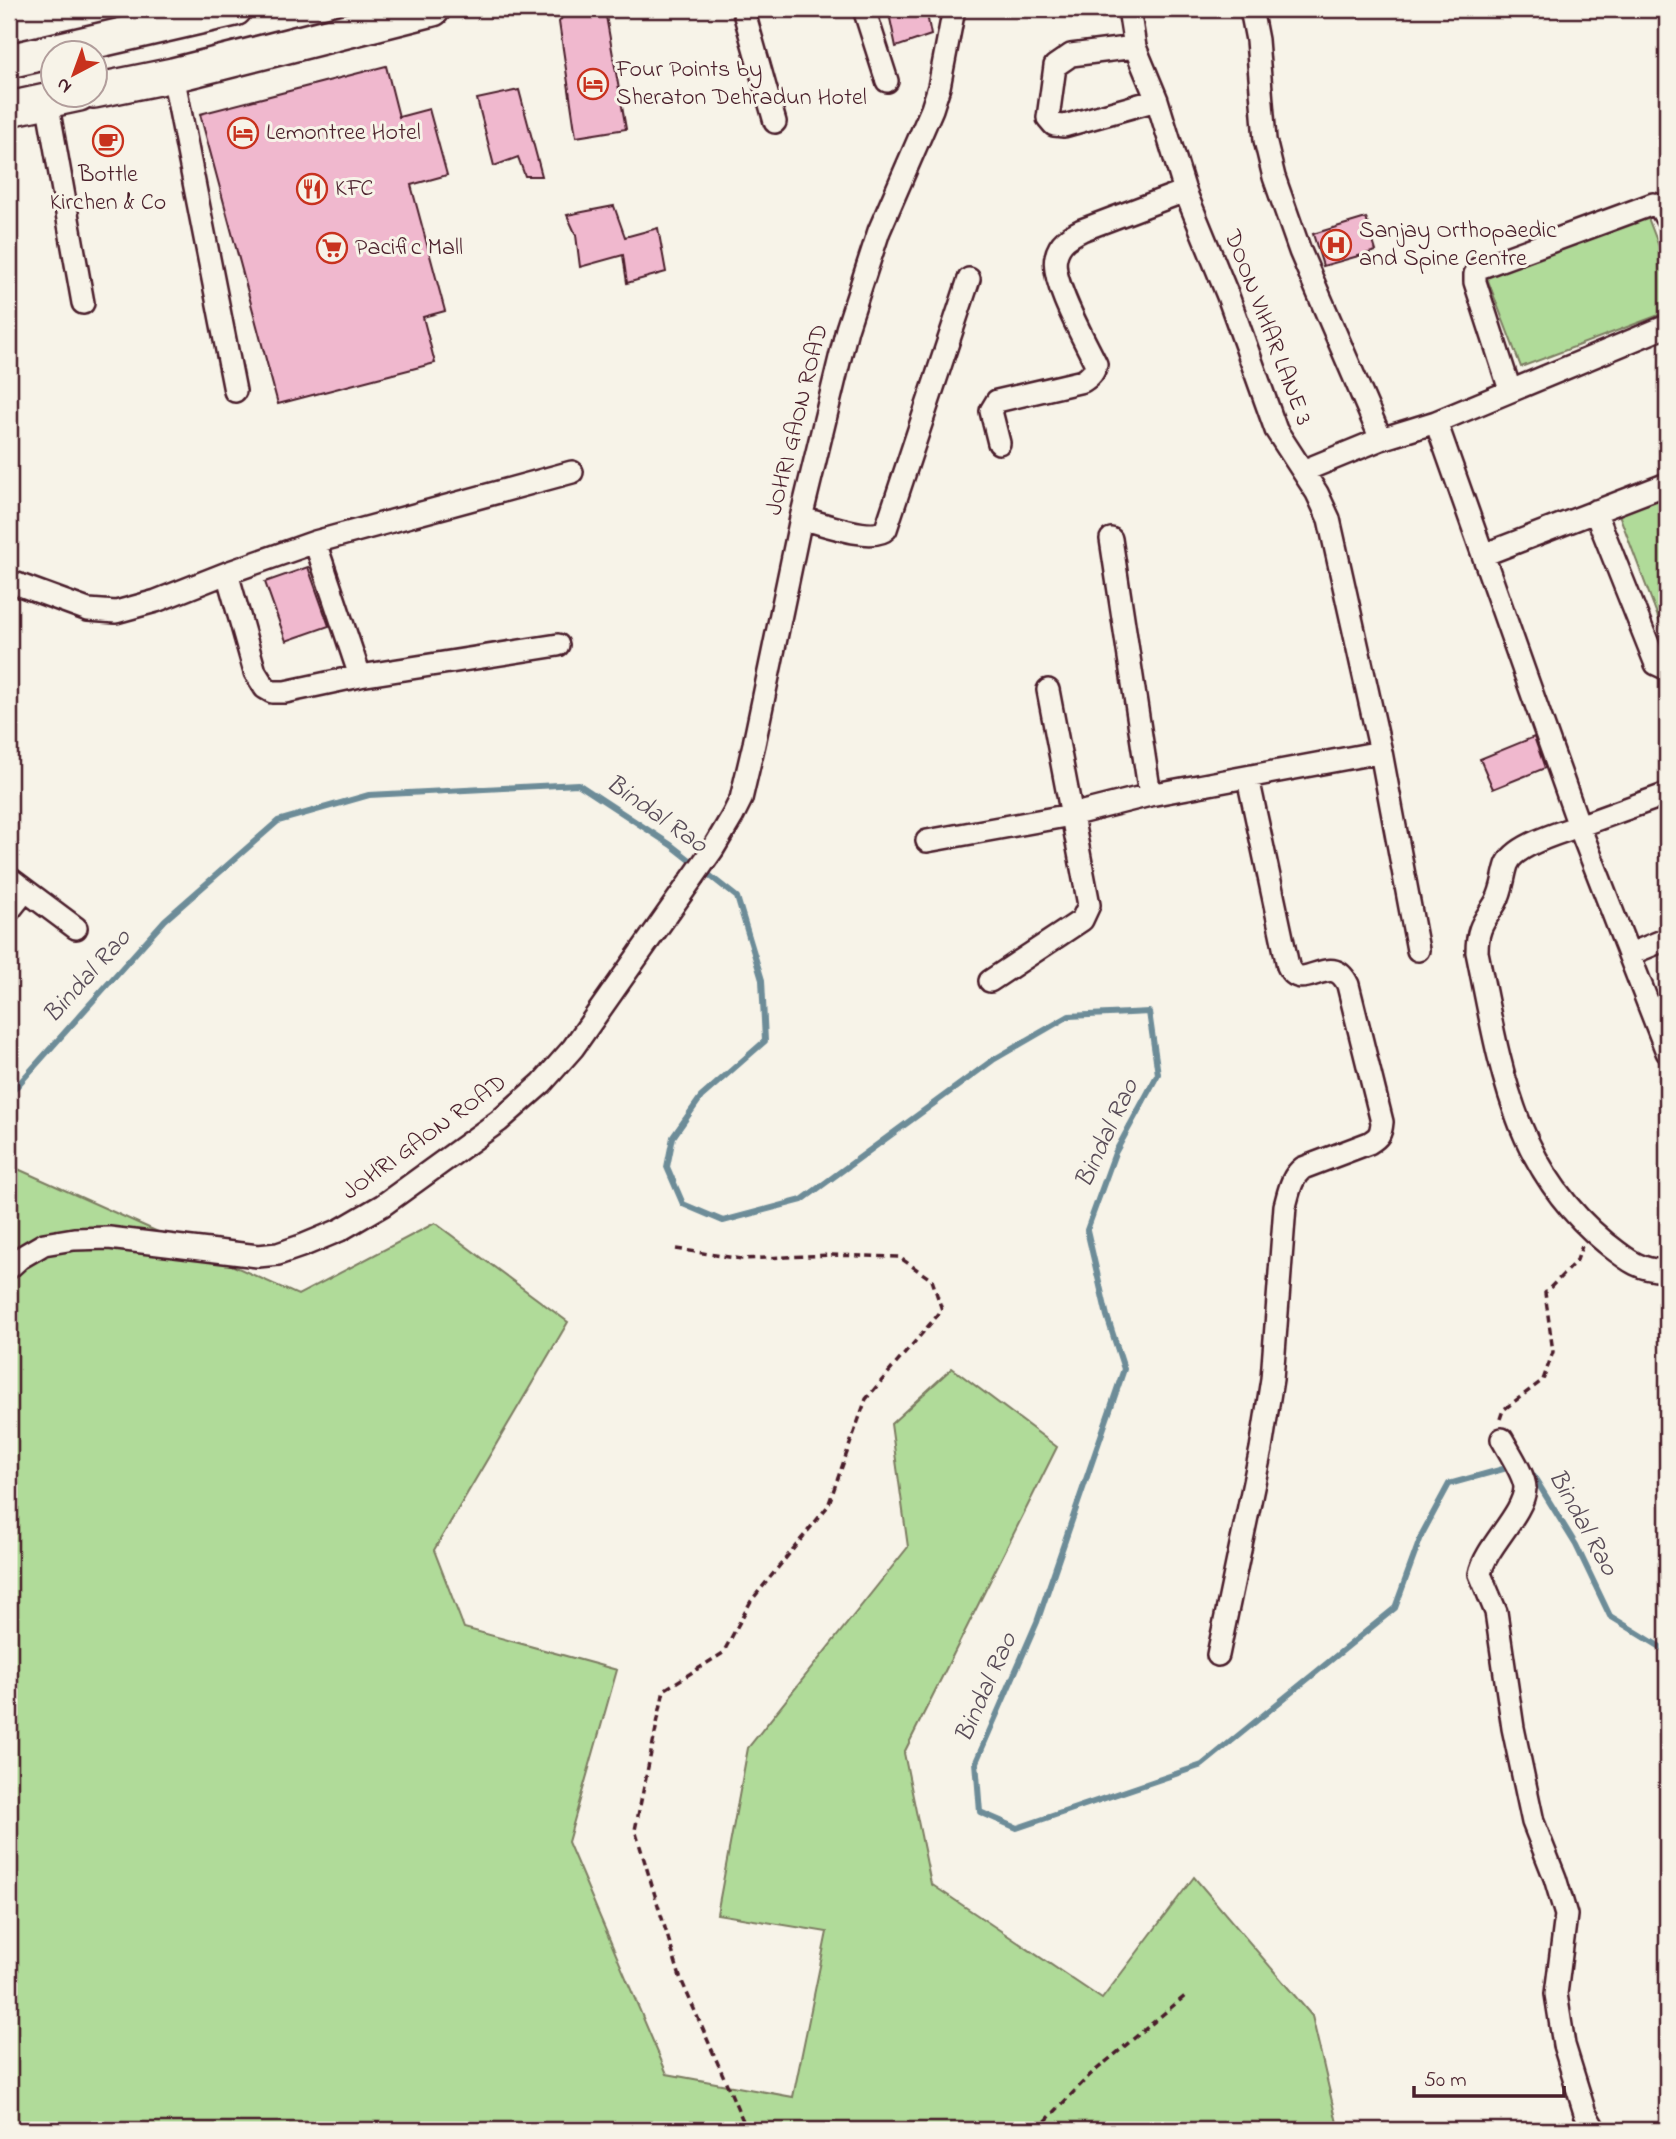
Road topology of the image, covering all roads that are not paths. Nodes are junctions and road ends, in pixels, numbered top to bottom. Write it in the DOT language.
graph roads {
  1 [pos="235,9"];
  2 [pos="433,9"];
  3 [pos="743,9"];
  4 [pos="864,9"];
  5 [pos="954,9"];
  6 [pos="1129,9"];
  7 [pos="1251,9"];
  8 [pos="1135,47"];
  9 [pos="9,61"];
  10 [pos="173,75"];
  11 [pos="887,80"];
  12 [pos="108,88"];
  13 [pos="1157,100"];
  14 [pos="38,103"];
  15 [pos="48,108"];
  16 [pos="9,109"];
  17 [pos="775,122"];
  18 [pos="1185,191"];
  19 [pos="1667,220"];
  20 [pos="969,279"];
  21 [pos="83,303"];
  22 [pos="1667,326"];
  23 [pos="1510,390"];
  24 [pos="235,391"];
  25 [pos="1436,422"];
  26 [pos="1381,439"];
  27 [pos="999,443"];
  28 [pos="1303,471"];
  29 [pos="572,472"];
  30 [pos="1667,484"];
  31 [pos="1595,510"];
  32 [pos="800,518"];
  33 [pos="1111,539"];
  34 [pos="316,542"];
  35 [pos="1483,555"];
  36 [pos="227,573"];
  37 [pos="9,581"];
  38 [pos="558,645"];
  39 [pos="1667,669"];
  40 [pos="360,676"];
  41 [pos="1048,690"];
  42 [pos="1381,752"];
  43 [pos="1248,778"];
  44 [pos="1667,794"];
  45 [pos="1150,796"];
  46 [pos="1071,815"];
  47 [pos="1579,826"];
  48 [pos="927,841"];
  49 [pos="17,884"];
  50 [pos="9,911"];
  51 [pos="76,928"];
  52 [pos="1667,939"];
  53 [pos="1418,950"];
  54 [pos="1630,954"];
  55 [pos="990,981"];
  56 [pos="1667,1052"];
  57 [pos="9,1268"];
  58 [pos="1667,1270"];
  59 [pos="1502,1438"];
  60 [pos="1218,1655"];
  61 [pos="1595,2130"];
  1 -- 9 [label="main road"];
  2 -- 10 [label="main road"];
  3 -- 17 [label="street"];
  4 -- 11 [label="street"];
  5 -- 32 [label="street, JOHRI GAON ROAD"];
  6 -- 8 [label="street, DOON VIHAR LANE 3"];
  7 -- 26 [label="street"];
  8 -- 13 [label="street, DOON VIHAR LANE 3"];
  8 -- 13 [label="street"];
  10 -- 12 [label="main road"];
  10 -- 24 [label="street"];
  13 -- 18 [label="street, DOON VIHAR LANE 3"];
  14 -- 16 [label="main road"];
  15 -- 21 [label="street"];
  18 -- 27 [label="street"];
  18 -- 28 [label="street, DOON VIHAR LANE 3"];
  19 -- 23 [label="street"];
  20 -- 32 [label="street"];
  22 -- 23 [label="street"];
  23 -- 25 [label="street"];
  25 -- 26 [label="street"];
  25 -- 35 [label="street"];
  26 -- 28 [label="street"];
  28 -- 42 [label="street, DOON VIHAR LANE 3"];
  29 -- 34 [label="street"];
  30 -- 31 [label="street"];
  31 -- 35 [label="street"];
  31 -- 39 [label="street"];
  32 -- 57 [label="street, JOHRI GAON ROAD"];
  33 -- 45 [label="street"];
  34 -- 36 [label="street"];
  34 -- 40 [label="street"];
  35 -- 47 [label="street"];
  36 -- 37 [label="street"];
  36 -- 40 [label="street"];
  38 -- 40 [label="street"];
  41 -- 46 [label="street"];
  42 -- 43 [label="street"];
  42 -- 53 [label="street, DOON VIHAR LANE 3"];
  43 -- 45 [label="street"];
  43 -- 60 [label="street"];
  44 -- 47 [label="street"];
  45 -- 46 [label="street"];
  46 -- 48 [label="street"];
  46 -- 55 [label="street"];
  47 -- 54 [label="street"];
  47 -- 58 [label="street"];
  49 -- 50 [label="street"];
  49 -- 51 [label="street"];
  52 -- 54 [label="street"];
  54 -- 56 [label="street"];
  59 -- 61 [label="street"];
}
